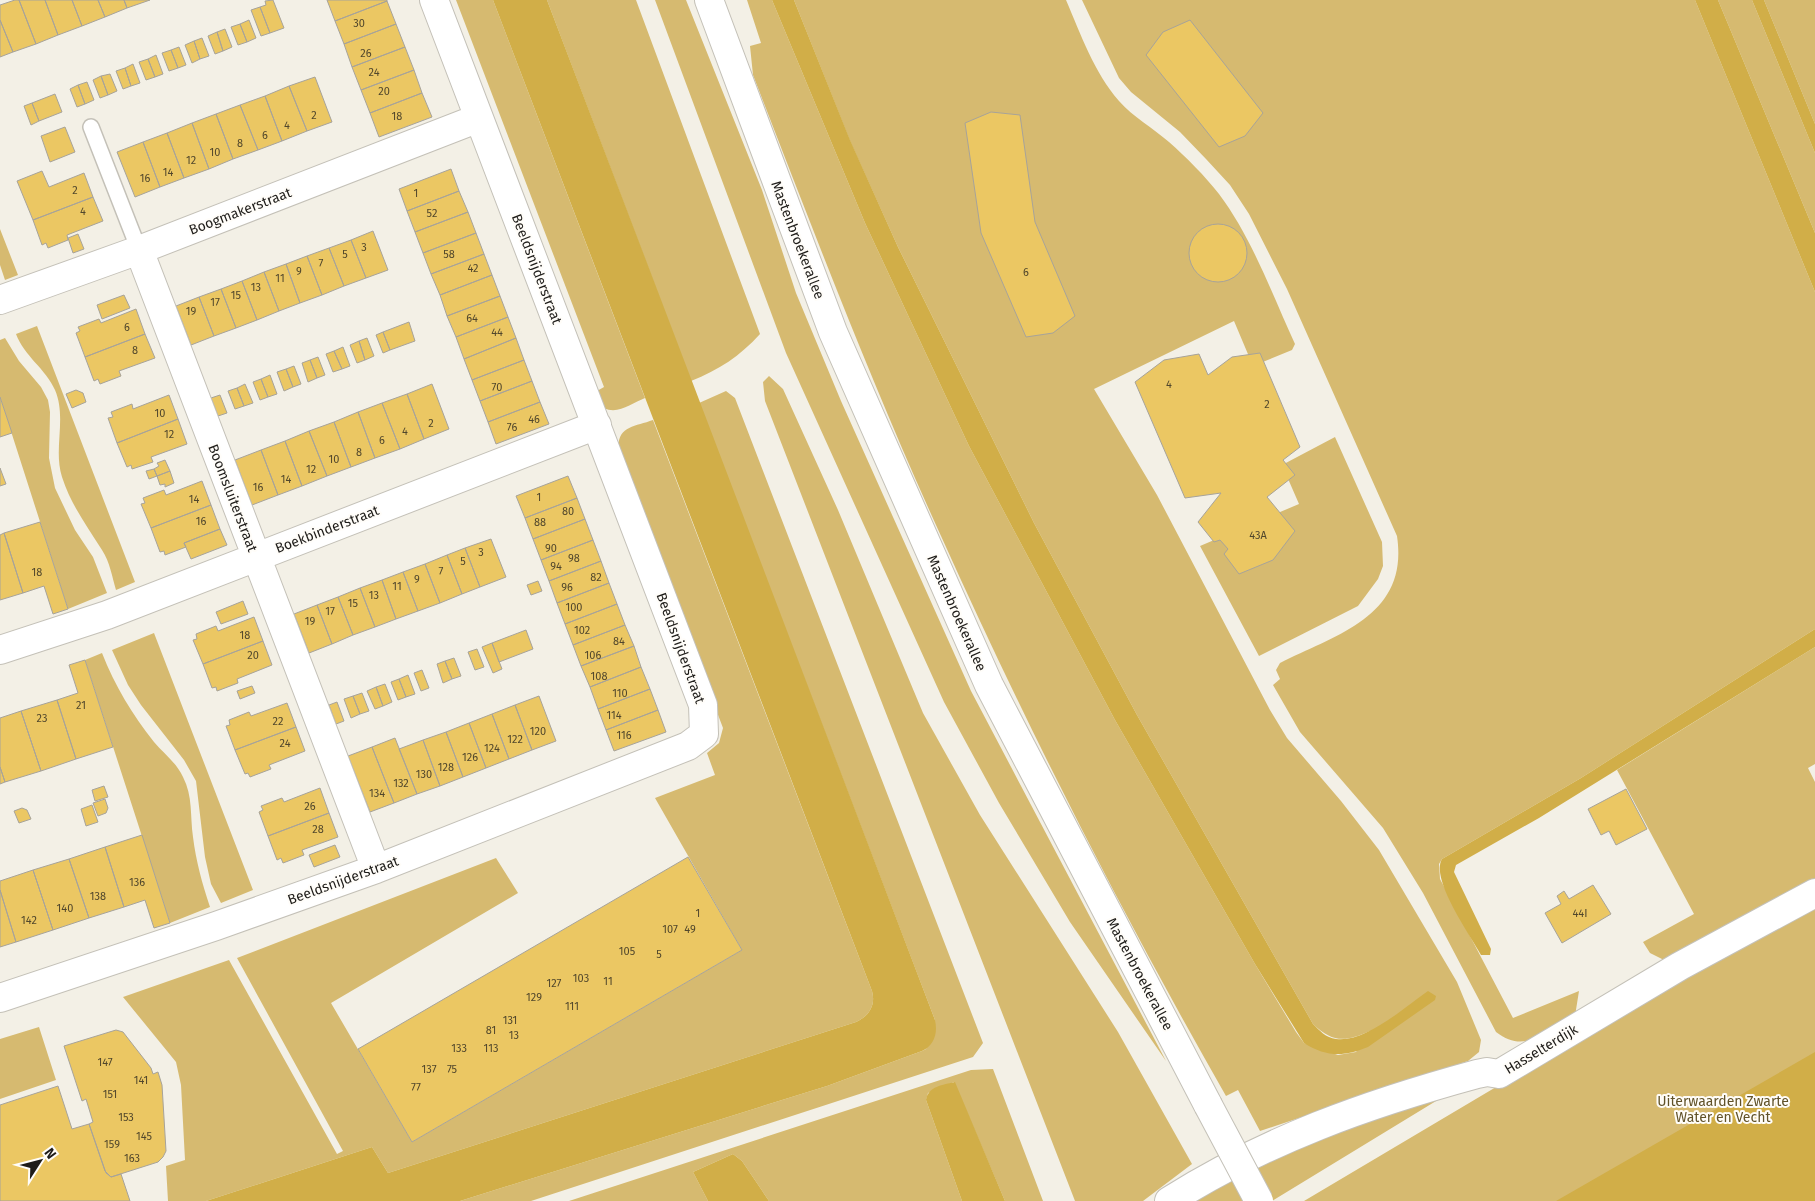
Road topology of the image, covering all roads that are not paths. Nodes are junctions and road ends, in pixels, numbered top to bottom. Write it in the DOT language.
graph roads {
  1 [pos="434,0"];
  2 [pos="709,0"];
  3 [pos="480,118"];
  4 [pos="91,127"];
  5 [pos="139,250"];
  6 [pos="0,300"];
  7 [pos="596,425"];
  8 [pos="256,557"];
  9 [pos="0,650"];
  10 [pos="376,868"];
  11 [pos="1815,893"];
  12 [pos="0,998"];
  13 [pos="1170,1201"];
  14 [pos="1258,1201"];
  1 -- 3 [label="street, Beeldsnijderstraat"];
  2 -- 14 [label="street, Mastenbroekerallee, bridge"];
  3 -- 5 [label="street, Boogmakerstraat"];
  3 -- 7 [label="street, Beeldsnijderstraat"];
  4 -- 5 [label="lane, Boomsluiterstraat"];
  5 -- 6 [label="street, Boogmakerstraat"];
  5 -- 8 [label="street, Boomsluiterstraat"];
  7 -- 8 [label="street, Boekbinderstraat"];
  7 -- 10 [label="street, Beeldsnijderstraat"];
  8 -- 9 [label="street, Boekbinderstraat"];
  8 -- 10 [label="street, Boomsluiterstraat"];
  10 -- 12 [label="street, Beeldsnijderstraat"];
  11 -- 13 [label="street, Hasselterdijk"];
}
